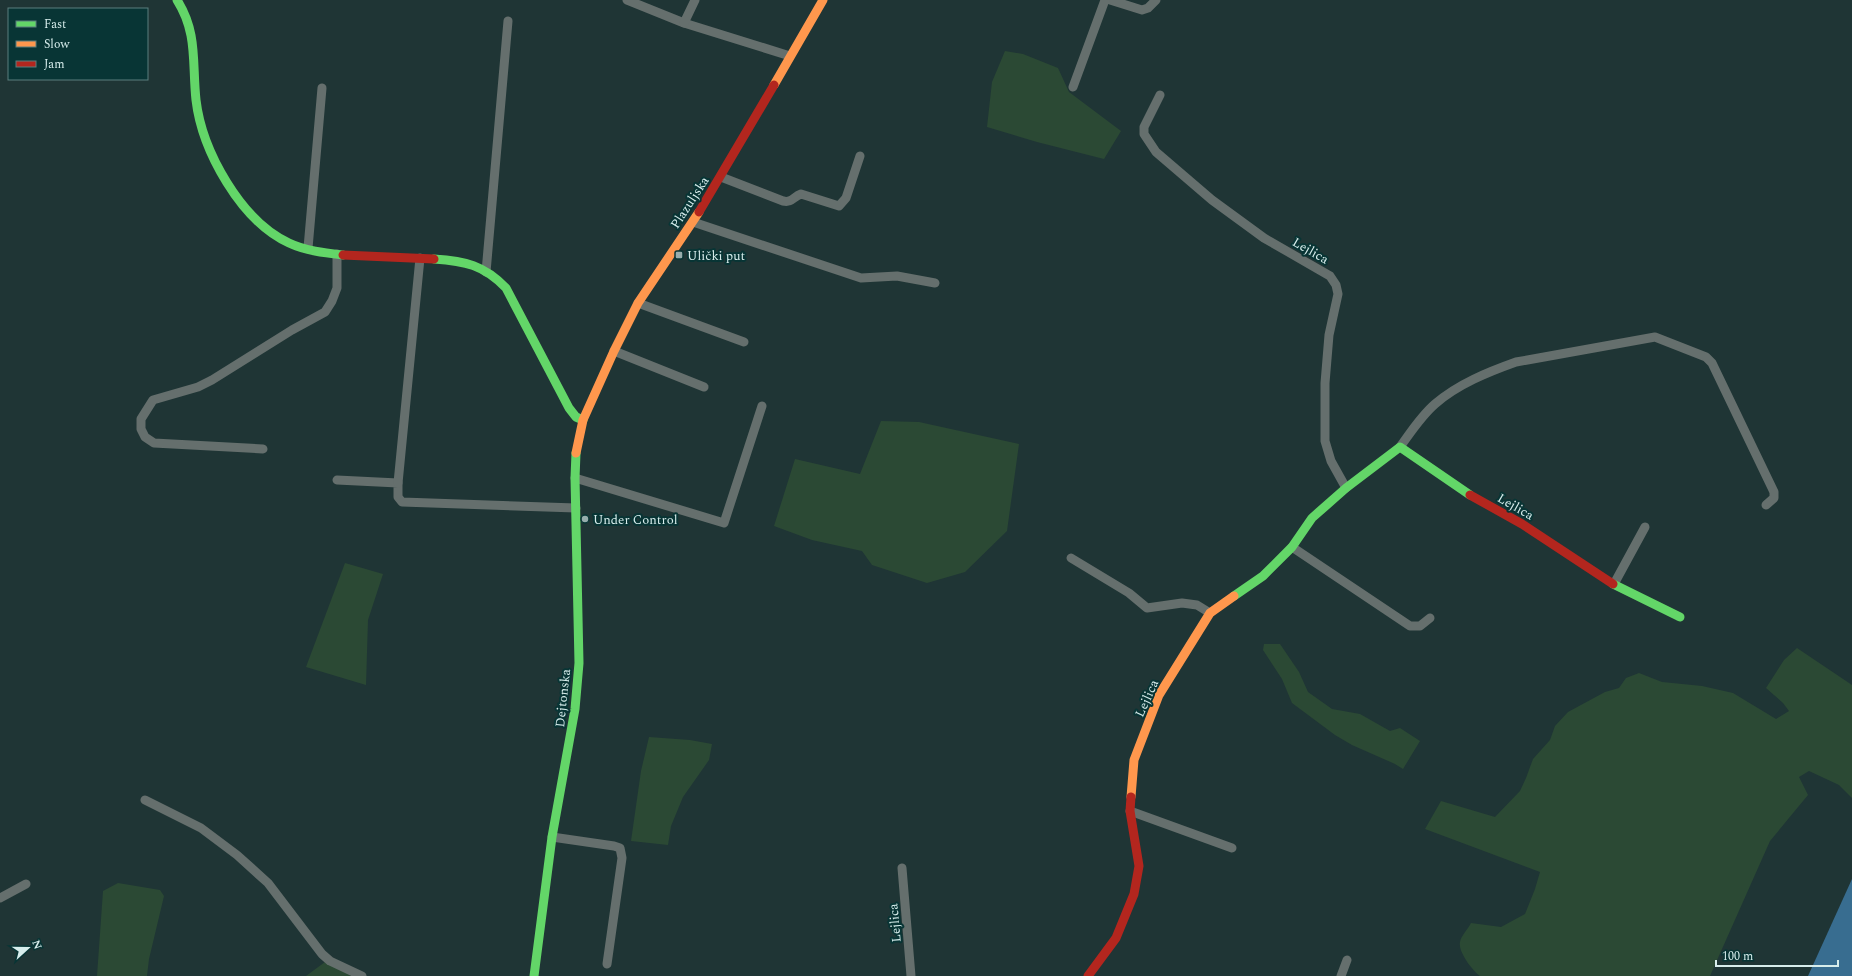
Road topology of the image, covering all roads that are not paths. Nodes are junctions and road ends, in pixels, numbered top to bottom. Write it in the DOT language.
graph roads {
  1 [pos="177,0"];
  2 [pos="627,0"];
  3 [pos="695,0"];
  4 [pos="823,0"];
  5 [pos="1105,0"];
  6 [pos="1110,0"];
  7 [pos="1156,0"];
  8 [pos="508,21"];
  9 [pos="684,23"];
  10 [pos="790,56"];
  11 [pos="1073,87"];
  12 [pos="322,88"];
  13 [pos="1160,95"];
  14 [pos="860,156"];
  15 [pos="721,177"];
  16 [pos="693,222"];
  17 [pos="308,248"];
  18 [pos="337,254"];
  19 [pos="420,258"];
  20 [pos="486,272"];
  21 [pos="935,283"];
  22 [pos="638,302"];
  23 [pos="744,342"];
  24 [pos="614,351"];
  25 [pos="704,387"];
  26 [pos="762,406"];
  27 [pos="583,420"];
  28 [pos="1400,447"];
  29 [pos="263,449"];
  30 [pos="574,478"];
  31 [pos="337,480"];
  32 [pos="398,483"];
  33 [pos="1346,488"];
  34 [pos="1766,505"];
  35 [pos="576,508"];
  36 [pos="1645,527"];
  37 [pos="1292,547"];
  38 [pos="1071,558"];
  39 [pos="1614,584"];
  40 [pos="1210,613"];
  41 [pos="1430,618"];
  42 [pos="1680,618"];
  43 [pos="145,800"];
  44 [pos="1130,810"];
  45 [pos="552,837"];
  46 [pos="1232,848"];
  47 [pos="902,868"];
  48 [pos="26,884"];
  49 [pos="0,898"];
  50 [pos="1347,960"];
  51 [pos="607,964"];
  52 [pos="362,976"];
  53 [pos="534,976"];
  54 [pos="911,976"];
  55 [pos="1088,976"];
  56 [pos="1341,976"];
  1 -- 17 [label="street"];
  2 -- 9 [label="street"];
  3 -- 9 [label="street"];
  4 -- 10 [label="street, Plazuljska"];
  5 -- 11 [label="street"];
  6 -- 7 [label="street"];
  8 -- 20 [label="street"];
  9 -- 10 [label="street"];
  10 -- 15 [label="street, Plazuljska"];
  12 -- 17 [label="street"];
  13 -- 33 [label="street, Lejlica"];
  14 -- 15 [label="street"];
  15 -- 16 [label="street, Plazuljska"];
  16 -- 21 [label="street"];
  16 -- 22 [label="street, Plazuljska"];
  17 -- 18 [label="street"];
  18 -- 19 [label="street"];
  18 -- 29 [label="street"];
  19 -- 20 [label="street"];
  19 -- 32 [label="street"];
  20 -- 27 [label="street"];
  22 -- 23 [label="street"];
  22 -- 24 [label="street, Plazuljska"];
  24 -- 25 [label="street"];
  24 -- 27 [label="street, Plazuljska"];
  26 -- 30 [label="street"];
  27 -- 30 [label="street, Dejtonska"];
  28 -- 33 [label="street, Lejlica"];
  28 -- 34 [label="street"];
  28 -- 39 [label="street, Lejlica"];
  30 -- 35 [label="street, Dejtonska"];
  31 -- 32 [label="street"];
  32 -- 35 [label="street"];
  33 -- 37 [label="street, Lejlica"];
  35 -- 45 [label="street, Dejtonska"];
  36 -- 39 [label="street"];
  37 -- 40 [label="street, Lejlica"];
  37 -- 41 [label="street"];
  38 -- 40 [label="street"];
  39 -- 42 [label="street, Lejlica"];
  40 -- 44 [label="street, Lejlica"];
  43 -- 52 [label="street"];
  44 -- 46 [label="street"];
  44 -- 55 [label="street, Lejlica"];
  45 -- 51 [label="street"];
  45 -- 53 [label="street, Dejtonska"];
  47 -- 54 [label="street, Lejlica"];
  48 -- 49 [label="street"];
  50 -- 56 [label="street"];
}
